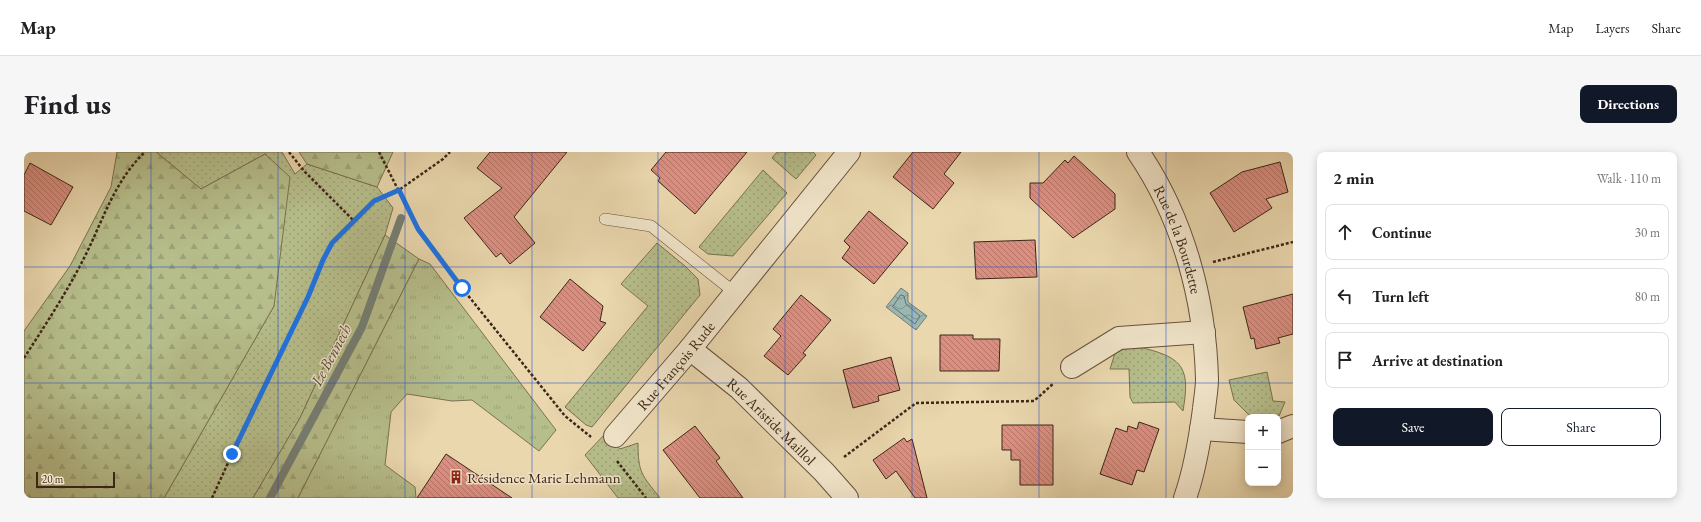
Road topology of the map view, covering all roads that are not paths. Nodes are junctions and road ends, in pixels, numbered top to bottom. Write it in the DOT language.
graph roads {
  1 [pos="849,152"];
  2 [pos="1138,152"];
  3 [pos="605,219"];
  4 [pos="734,292"];
  5 [pos="1204,332"];
  6 [pos="690,349"];
  7 [pos="1072,367"];
  8 [pos="1293,426"];
  9 [pos="1201,429"];
  10 [pos="1281,431"];
  11 [pos="1245,432"];
  12 [pos="614,447"];
  13 [pos="847,498"];
  14 [pos="1185,498"];
  1 -- 4 [label="street, Rue François Rude"];
  2 -- 5 [label="street, Rue de la Bourdette"];
  3 -- 4 [label="lane"];
  4 -- 6 [label="street, Rue François Rude"];
  5 -- 7 [label="street"];
  5 -- 9 [label="street, Rue de la Bourdette"];
  6 -- 12 [label="street, Rue François Rude"];
  6 -- 13 [label="street, Rue Aristide Maillol"];
  8 -- 10 [label="street"];
  9 -- 11 [label="street"];
  9 -- 14 [label="street, Rue de la Bourdette"];
}
